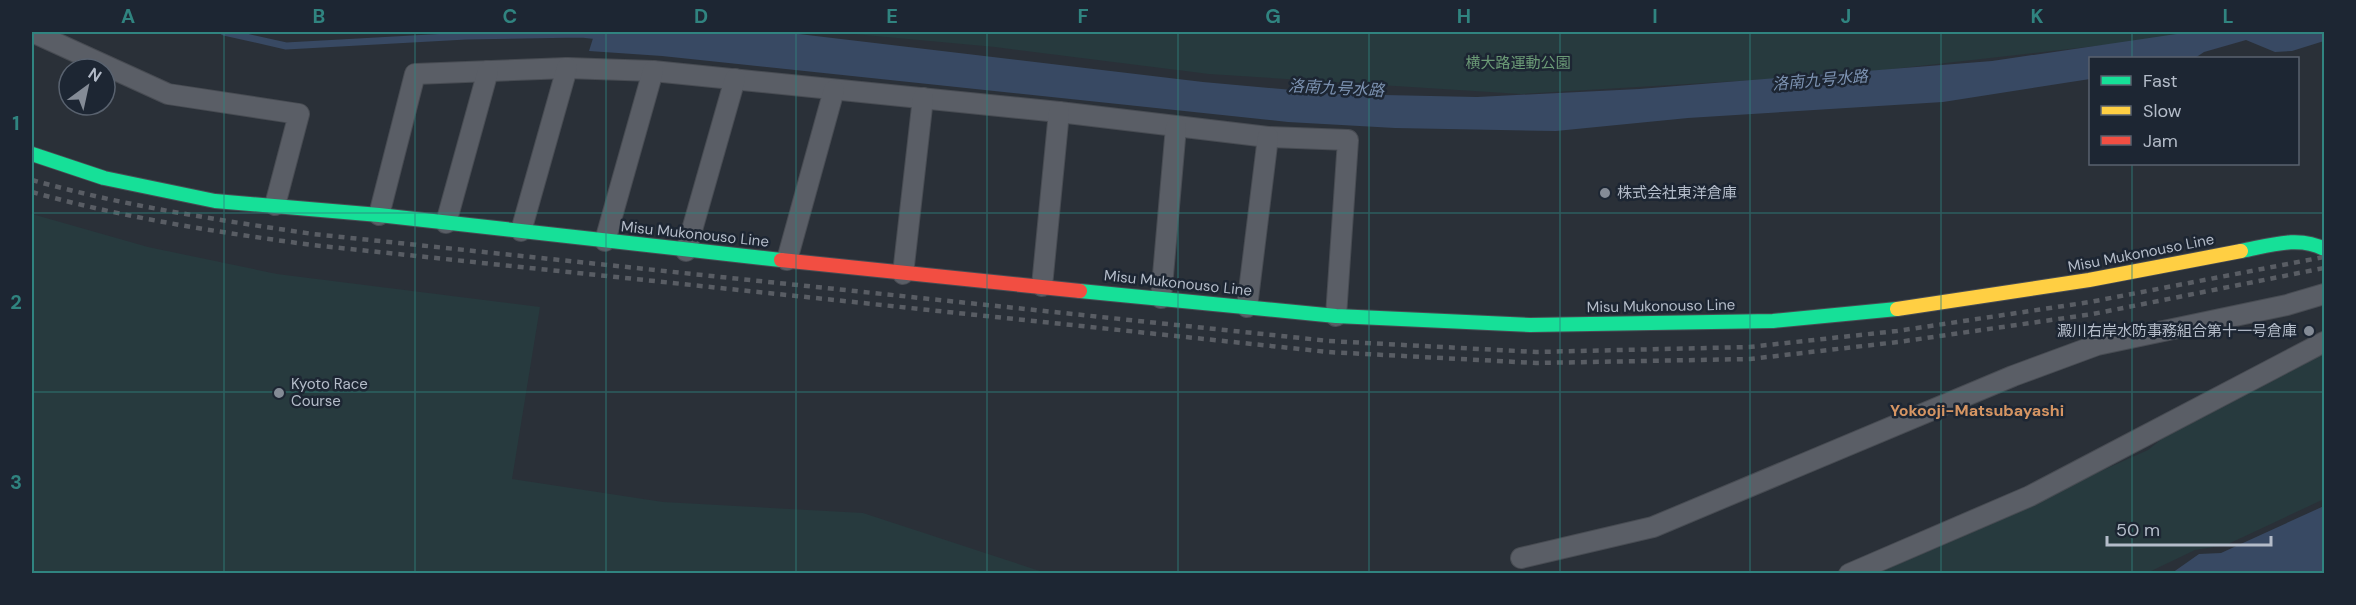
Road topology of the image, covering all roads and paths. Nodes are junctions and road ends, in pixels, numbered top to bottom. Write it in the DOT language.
graph roads {
  1 [pos="32,32"];
  2 [pos="567,68"];
  3 [pos="488,71"];
  4 [pos="653,71"];
  5 [pos="735,79"];
  6 [pos="834,90"];
  7 [pos="923,98"];
  8 [pos="1059,112"];
  9 [pos="1176,127"];
  10 [pos="1268,137"];
  11 [pos="32,154"];
  12 [pos="275,205"];
  13 [pos="379,215"];
  14 [pos="446,222"];
  15 [pos="521,231"];
  16 [pos="604,241"];
  17 [pos="2325,249"];
  18 [pos="686,251"];
  19 [pos="787,260"];
  20 [pos="903,274"];
  21 [pos="1042,286"];
  22 [pos="2325,294"];
  23 [pos="1161,298"];
  24 [pos="1247,307"];
  25 [pos="1336,316"];
  26 [pos="2325,342"];
  27 [pos="2325,352"];
  28 [pos="1521,558"];
  29 [pos="1849,573"];
  30 [pos="1871,573"];
  1 -- 12 [label="street"];
  2 -- 3 [label="street"];
  2 -- 4 [label="street"];
  2 -- 15 [label="street"];
  3 -- 13 [label="street"];
  3 -- 14 [label="street"];
  4 -- 5 [label="street"];
  4 -- 16 [label="street"];
  5 -- 6 [label="street"];
  5 -- 18 [label="street"];
  6 -- 7 [label="street"];
  6 -- 19 [label="street"];
  7 -- 8 [label="street"];
  7 -- 20 [label="street"];
  8 -- 9 [label="street"];
  8 -- 21 [label="street"];
  9 -- 10 [label="street"];
  9 -- 23 [label="street"];
  10 -- 24 [label="street"];
  10 -- 25 [label="street"];
  11 -- 12 [label="main road, Misu Mukonouso Line"];
  12 -- 13 [label="main road, Misu Mukonouso Line"];
  13 -- 14 [label="main road, Misu Mukonouso Line"];
  14 -- 15 [label="main road, Misu Mukonouso Line"];
  15 -- 16 [label="main road, Misu Mukonouso Line"];
  16 -- 18 [label="main road, Misu Mukonouso Line"];
  17 -- 25 [label="main road, Misu Mukonouso Line"];
  18 -- 19 [label="main road, Misu Mukonouso Line"];
  19 -- 20 [label="main road, Misu Mukonouso Line"];
  20 -- 21 [label="main road, Misu Mukonouso Line"];
  21 -- 23 [label="main road, Misu Mukonouso Line"];
  22 -- 28 [label="street"];
  23 -- 24 [label="main road, Misu Mukonouso Line"];
  24 -- 25 [label="main road, Misu Mukonouso Line"];
  26 -- 29 [label="street"];
  27 -- 30 [label="street"];
}
